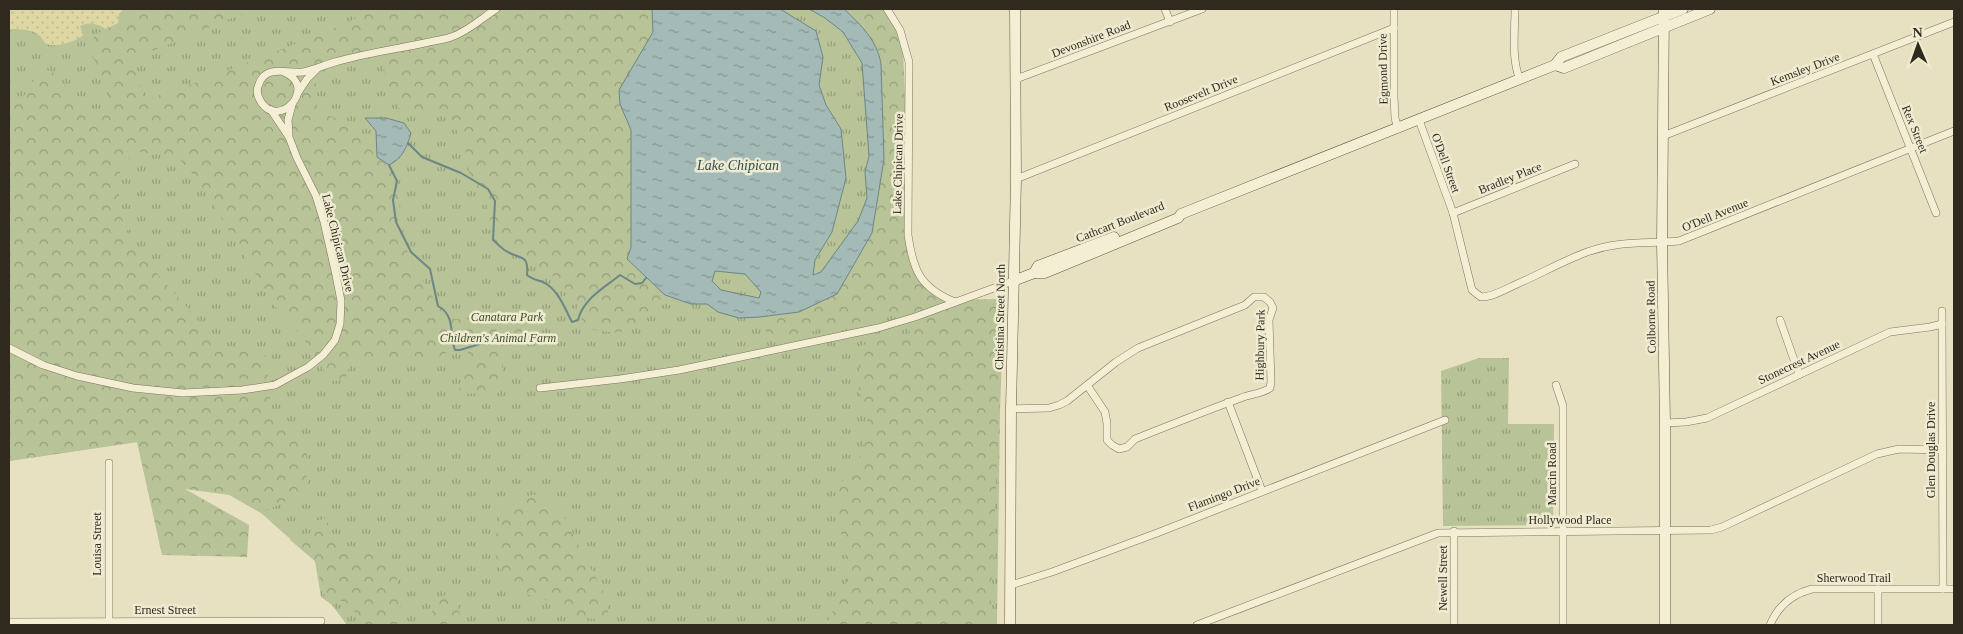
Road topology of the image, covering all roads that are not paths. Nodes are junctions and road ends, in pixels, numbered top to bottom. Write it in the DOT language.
graph roads {
  1 [pos="496,9"];
  2 [pos="888,9"];
  3 [pos="1015,9"];
  4 [pos="1165,9"];
  5 [pos="1202,9"];
  6 [pos="1394,9"];
  7 [pos="1515,9"];
  8 [pos="1683,9"];
  9 [pos="1710,9"];
  10 [pos="1664,13"];
  11 [pos="1170,22"];
  12 [pos="1954,22"];
  13 [pos="1394,28"];
  14 [pos="1664,28"];
  15 [pos="1873,54"];
  16 [pos="1555,66"];
  17 [pos="317,69"];
  18 [pos="284,72"];
  19 [pos="1016,80"];
  20 [pos="1520,80"];
  21 [pos="297,94"];
  22 [pos="292,105"];
  23 [pos="272,110"];
  24 [pos="1419,120"];
  25 [pos="1398,129"];
  26 [pos="1954,131"];
  27 [pos="1663,136"];
  28 [pos="289,137"];
  29 [pos="1911,150"];
  30 [pos="1575,164"];
  31 [pos="1016,179"];
  32 [pos="1453,213"];
  33 [pos="1936,213"];
  34 [pos="1662,242"];
  35 [pos="1013,281"];
  36 [pos="955,302"];
  37 [pos="1942,311"];
  38 [pos="1780,320"];
  39 [pos="1942,324"];
  40 [pos="9,348"];
  41 [pos="1799,374"];
  42 [pos="1556,384"];
  43 [pos="1087,385"];
  44 [pos="540,388"];
  45 [pos="1228,402"];
  46 [pos="1011,409"];
  47 [pos="1445,420"];
  48 [pos="1665,422"];
  49 [pos="1942,450"];
  50 [pos="109,463"];
  51 [pos="1262,491"];
  52 [pos="1665,531"];
  53 [pos="1454,532"];
  54 [pos="1563,532"];
  55 [pos="1011,585"];
  56 [pos="1878,589"];
  57 [pos="1943,589"];
  58 [pos="1954,589"];
  59 [pos="321,621"];
  60 [pos="9,622"];
  61 [pos="109,624"];
  62 [pos="1010,625"];
  63 [pos="1197,625"];
  64 [pos="1454,625"];
  65 [pos="1563,625"];
  66 [pos="1665,625"];
  67 [pos="1770,625"];
  68 [pos="1878,625"];
  1 -- 17 [label="street"];
  2 -- 36 [label="street, Lake Chipican Drive"];
  3 -- 19 [label="main road, Christina Street North"];
  4 -- 11 [label="street"];
  5 -- 11 [label="street, Devonshire Road"];
  6 -- 13 [label="street, Egmond Drive"];
  7 -- 20 [label="street"];
  8 -- 10 [label="main road"];
  9 -- 14 [label="main road"];
  10 -- 14 [label="main road, Colborne Road"];
  10 -- 16 [label="main road"];
  11 -- 19 [label="street, Devonshire Road"];
  12 -- 15 [label="street, Kemsley Drive"];
  13 -- 25 [label="street, Egmond Drive"];
  13 -- 31 [label="street, Roosevelt Drive"];
  14 -- 16 [label="main road"];
  14 -- 27 [label="main road, Colborne Road"];
  15 -- 27 [label="street, Kemsley Drive"];
  15 -- 29 [label="street, Rex Street"];
  16 -- 20 [label="main road, Cathcart Boulevard"];
  17 -- 18 [label="street"];
  17 -- 21 [label="street"];
  18 -- 21 [label="street"];
  18 -- 23 [label="street"];
  19 -- 31 [label="main road, Christina Street North"];
  20 -- 24 [label="main road, Cathcart Boulevard"];
  21 -- 22 [label="street"];
  22 -- 23 [label="street"];
  22 -- 28 [label="street, Lake Chipican Drive"];
  23 -- 28 [label="street, Lake Chipican Drive"];
  24 -- 25 [label="main road, Cathcart Boulevard"];
  24 -- 32 [label="street, O'Dell Street"];
  25 -- 35 [label="main road, Cathcart Boulevard"];
  26 -- 29 [label="street, O'Dell Avenue"];
  27 -- 34 [label="main road, Colborne Road"];
  28 -- 40 [label="street, Lake Chipican Drive"];
  29 -- 33 [label="street, Rex Street"];
  29 -- 34 [label="street, O'Dell Avenue"];
  30 -- 32 [label="street, Bradley Place"];
  31 -- 35 [label="main road, Christina Street North"];
  32 -- 34 [label="street, O'Dell Avenue"];
  34 -- 48 [label="main road, Colborne Road"];
  35 -- 36 [label="street"];
  35 -- 46 [label="main road, Christina Street North"];
  36 -- 44 [label="street"];
  37 -- 39 [label="street, Glen Douglas Drive"];
  38 -- 41 [label="street"];
  39 -- 41 [label="street, Stonecrest Avenue"];
  39 -- 49 [label="street, Glen Douglas Drive"];
  41 -- 48 [label="street, Stonecrest Avenue"];
  42 -- 54 [label="street, Marcin Road"];
  43 -- 45 [label="street, Highbury Park"];
  43 -- 45 [label="street, Highbury Park"];
  43 -- 46 [label="street, Highbury Park"];
  45 -- 51 [label="street"];
  46 -- 55 [label="main road, Christina Street North"];
  47 -- 51 [label="street, Flamingo Drive"];
  48 -- 52 [label="main road, Colborne Road"];
  49 -- 52 [label="street, Hollywood Place"];
  49 -- 57 [label="street, Glen Douglas Drive"];
  50 -- 61 [label="street, Louisa Street"];
  51 -- 55 [label="street, Flamingo Drive"];
  52 -- 54 [label="street, Hollywood Place"];
  52 -- 66 [label="main road, Colborne Road"];
  53 -- 54 [label="street, Hollywood Place"];
  53 -- 63 [label="street, Hollywood Place"];
  53 -- 64 [label="street, Newell Street"];
  54 -- 65 [label="street, Marcin Road"];
  55 -- 62 [label="main road, Christina Street North"];
  56 -- 57 [label="street, Sherwood Trail"];
  56 -- 67 [label="street, Sherwood Trail"];
  56 -- 68 [label="street"];
  57 -- 58 [label="street, Sherwood Trail"];
  59 -- 61 [label="street, Ernest Street"];
  60 -- 61 [label="street, Ernest Street"];
}
